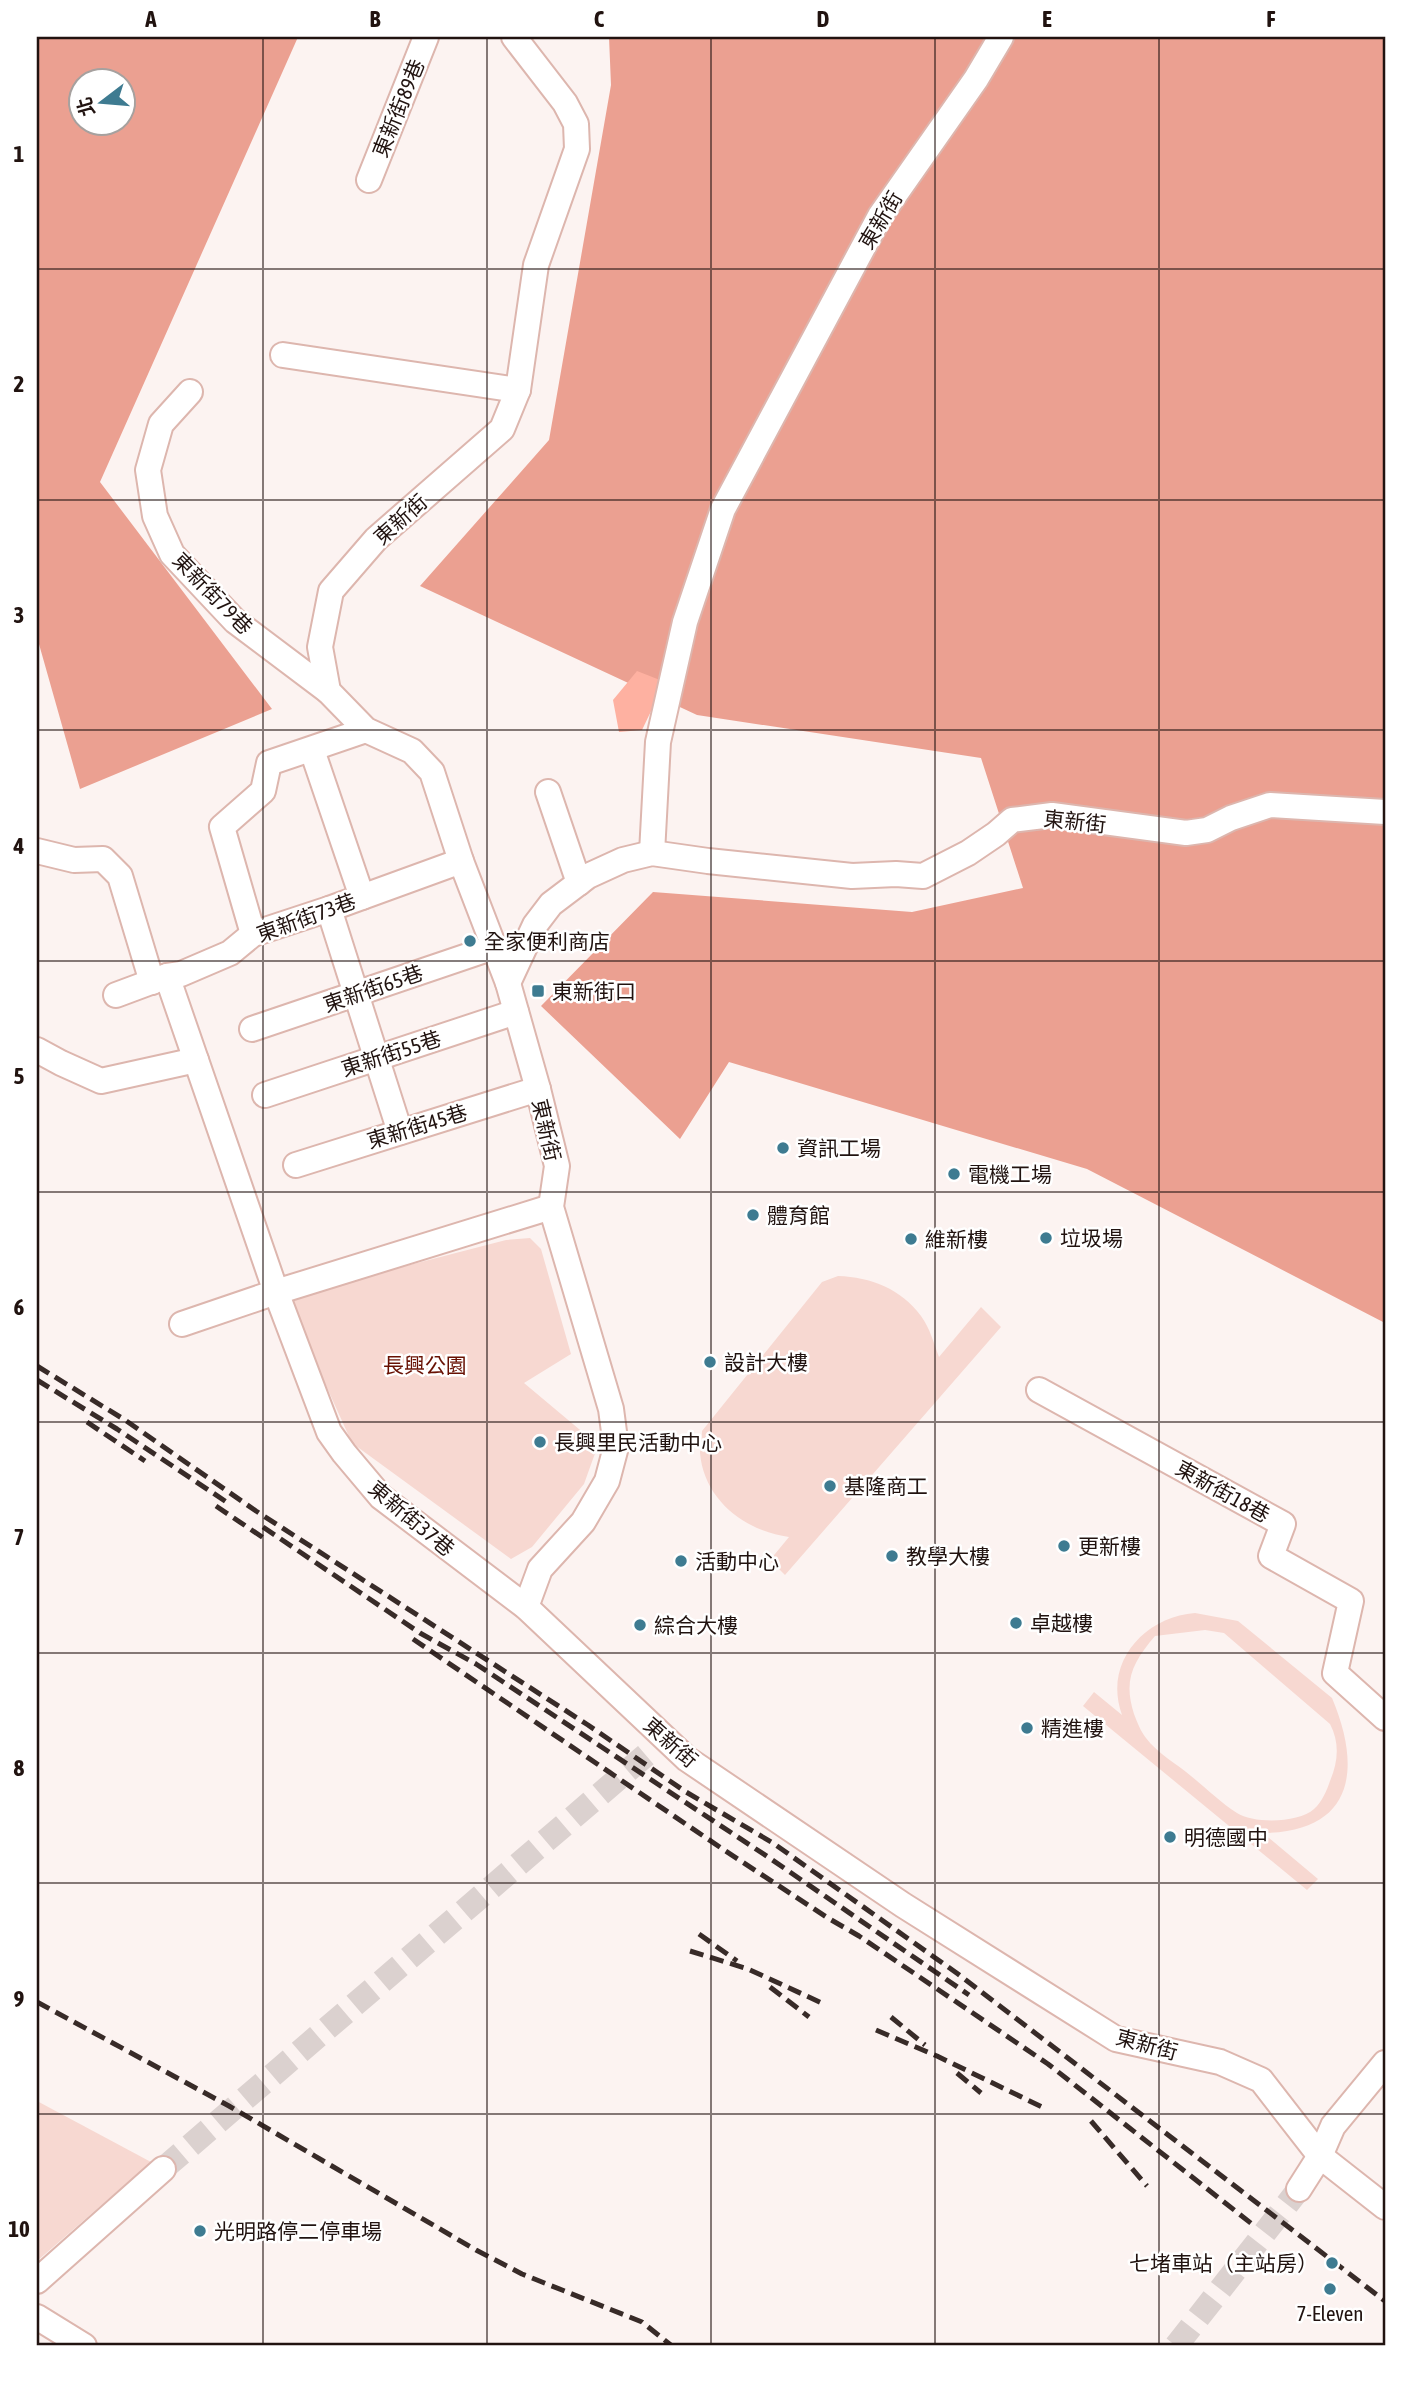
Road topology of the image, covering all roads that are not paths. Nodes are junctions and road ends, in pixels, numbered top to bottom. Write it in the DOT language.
graph roads {
  1 [pos="426,37"];
  2 [pos="514,37"];
  3 [pos="1001,37"];
  4 [pos="369,180"];
  5 [pos="283,355"];
  6 [pos="518,390"];
  7 [pos="190,391"];
  8 [pos="328,691"];
  9 [pos="366,730"];
  10 [pos="312,750"];
  11 [pos="548,792"];
  12 [pos="1385,812"];
  13 [pos="37,851"];
  14 [pos="652,853"];
  15 [pos="461,861"];
  16 [pos="579,883"];
  17 [pos="362,897"];
  18 [pos="329,909"];
  19 [pos="253,934"];
  20 [pos="494,947"];
  21 [pos="160,979"];
  22 [pos="508,983"];
  23 [pos="356,994"];
  24 [pos="116,995"];
  25 [pos="516,1012"];
  26 [pos="252,1029"];
  27 [pos="37,1049"];
  28 [pos="378,1058"];
  29 [pos="196,1060"];
  30 [pos="538,1089"];
  31 [pos="265,1095"];
  32 [pos="400,1132"];
  33 [pos="296,1165"];
  34 [pos="551,1207"];
  35 [pos="276,1292"];
  36 [pos="182,1324"];
  37 [pos="1039,1390"];
  38 [pos="526,1607"];
  39 [pos="1385,1718"];
  40 [pos="1385,2063"];
  41 [pos="1320,2156"];
  42 [pos="163,2169"];
  43 [pos="1302,2185"];
  44 [pos="1385,2207"];
  45 [pos="37,2281"];
  46 [pos="37,2317"];
  47 [pos="84,2346"];
  1 -- 4 [label="street, 東新街89巷"];
  2 -- 6 [label="street, 東新街"];
  3 -- 14 [label="street, 東新街"];
  5 -- 6 [label="street"];
  6 -- 8 [label="street, 東新街"];
  7 -- 8 [label="street, 東新街79巷"];
  8 -- 9 [label="street, 東新街"];
  9 -- 10 [label="street"];
  9 -- 15 [label="street, 東新街"];
  10 -- 17 [label="street"];
  10 -- 19 [label="street"];
  11 -- 16 [label="street"];
  12 -- 14 [label="street, 東新街"];
  13 -- 21 [label="street, 東新街37巷"];
  14 -- 16 [label="street, 東新街"];
  15 -- 17 [label="street, 東新街73巷"];
  15 -- 20 [label="street, 東新街"];
  16 -- 22 [label="street, 東新街"];
  17 -- 18 [label="street, 東新街73巷"];
  18 -- 19 [label="street, 東新街73巷"];
  18 -- 23 [label="street"];
  19 -- 21 [label="street, 東新街73巷"];
  20 -- 22 [label="street, 東新街"];
  20 -- 23 [label="street, 東新街65巷"];
  21 -- 24 [label="street, 東新街73巷"];
  21 -- 29 [label="street, 東新街37巷"];
  22 -- 25 [label="street, 東新街"];
  23 -- 26 [label="street, 東新街65巷"];
  23 -- 28 [label="street"];
  25 -- 28 [label="street, 東新街55巷"];
  25 -- 30 [label="street, 東新街"];
  27 -- 29 [label="street"];
  28 -- 31 [label="street, 東新街55巷"];
  28 -- 32 [label="street"];
  29 -- 35 [label="street, 東新街37巷"];
  30 -- 32 [label="street, 東新街45巷"];
  30 -- 34 [label="street, 東新街"];
  32 -- 33 [label="street, 東新街45巷"];
  34 -- 35 [label="street"];
  34 -- 38 [label="street, 東新街"];
  35 -- 36 [label="street"];
  35 -- 38 [label="street, 東新街37巷"];
  37 -- 39 [label="street, 東新街18巷"];
  38 -- 41 [label="street, 東新街"];
  40 -- 41 [label="street"];
  41 -- 43 [label="street"];
  41 -- 44 [label="street, 東新街"];
  42 -- 45 [label="street"];
  46 -- 47 [label="street"];
}
